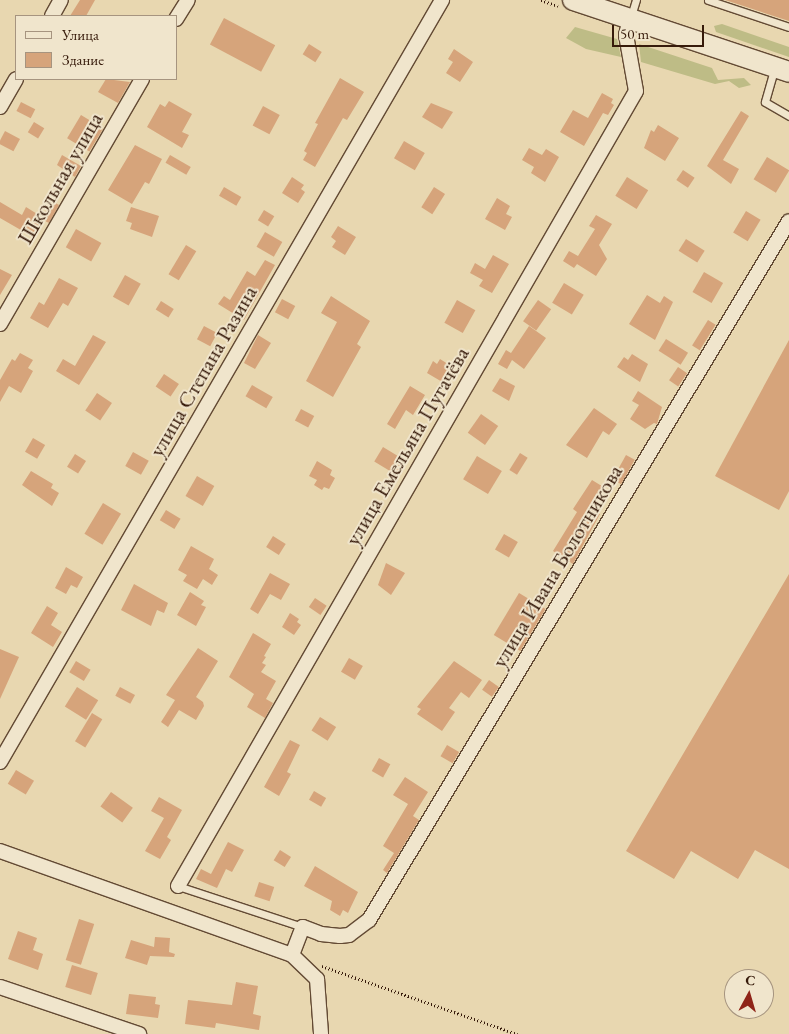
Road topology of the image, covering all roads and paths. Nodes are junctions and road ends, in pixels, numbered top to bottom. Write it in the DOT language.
graph roads {
  1 [pos="61,0"];
  2 [pos="188,0"];
  3 [pos="442,0"];
  4 [pos="573,0"];
  5 [pos="636,0"];
  6 [pos="708,0"];
  7 [pos="53,15"];
  8 [pos="178,17"];
  9 [pos="630,19"];
  10 [pos="789,27"];
  11 [pos="782,69"];
  12 [pos="15,80"];
  13 [pos="141,80"];
  14 [pos="0,107"];
  15 [pos="789,116"];
  16 [pos="789,221"];
  17 [pos="0,324"];
  18 [pos="0,762"];
  19 [pos="0,851"];
  20 [pos="178,886"];
  21 [pos="303,927"];
  22 [pos="292,955"];
  23 [pos="320,965"];
  24 [pos="0,987"];
  25 [pos="139,1034"];
  26 [pos="321,1034"];
  27 [pos="517,1034"];
  1 -- 7 [label="street"];
  2 -- 8 [label="street"];
  3 -- 18 [label="street, улица Степана Разина"];
  4 -- 9 [label="street"];
  5 -- 9 [label="lane"];
  6 -- 10 [label="lane"];
  9 -- 11 [label="street"];
  9 -- 20 [label="street, улица Емельяна Пугачёва"];
  11 -- 15 [label="lane"];
  12 -- 14 [label="street"];
  13 -- 17 [label="street, Школьная улица"];
  16 -- 21 [label="street, улица Ивана Болотникова"];
  19 -- 22 [label="street"];
  20 -- 21 [label="lane"];
  21 -- 22 [label="street"];
  22 -- 26 [label="street"];
  23 -- 27 [label="path"];
  24 -- 25 [label="street"];
}
